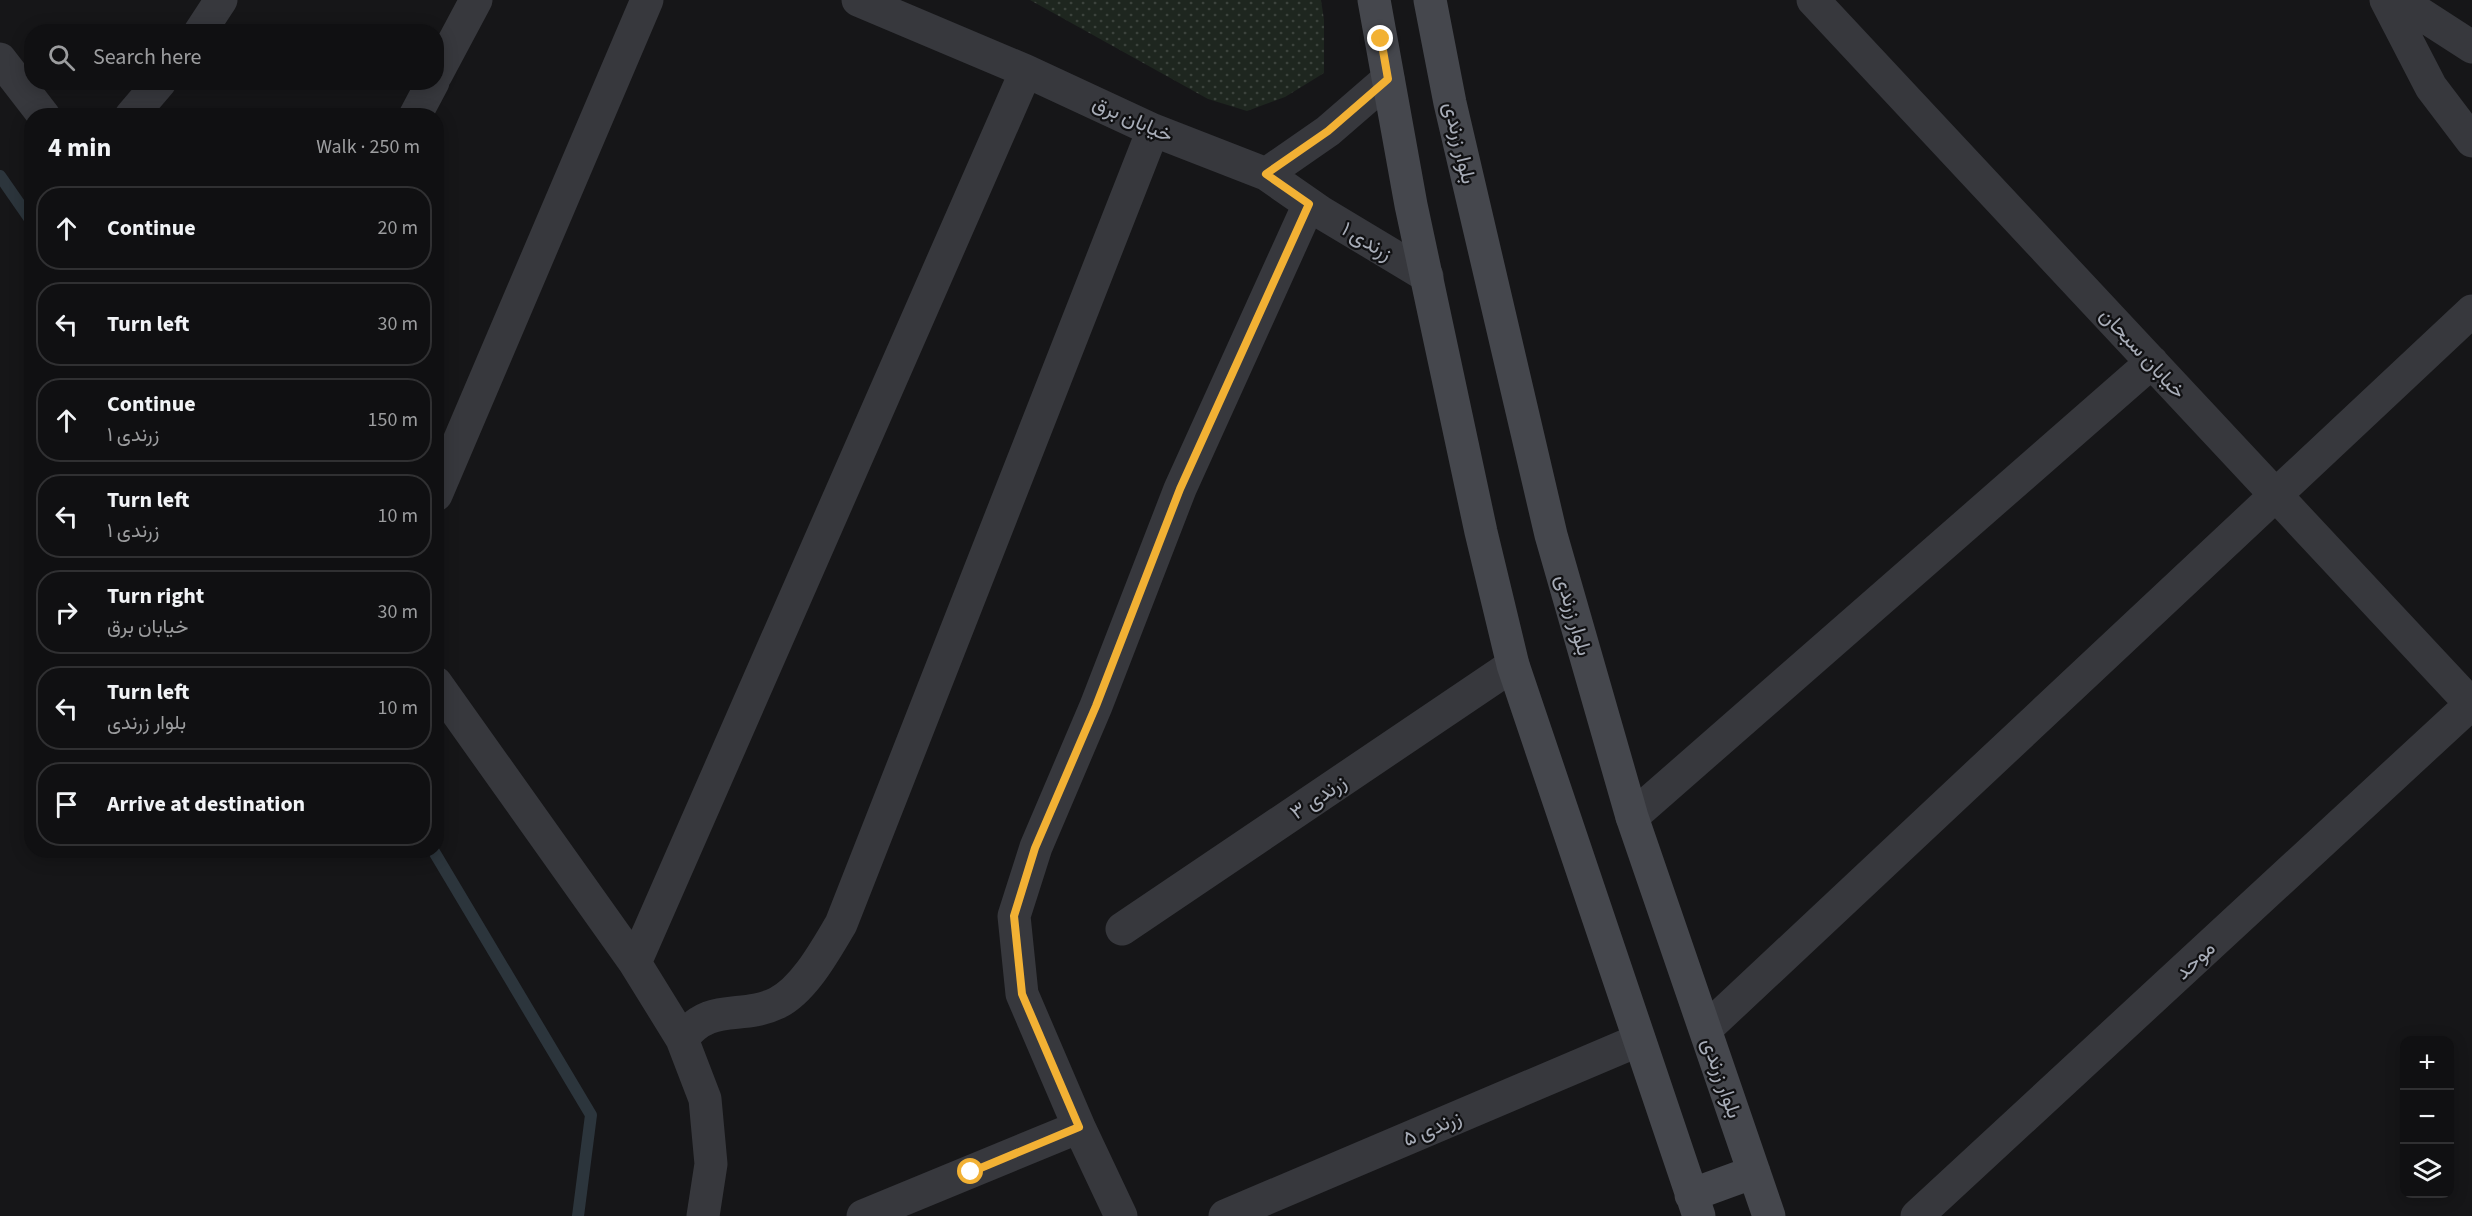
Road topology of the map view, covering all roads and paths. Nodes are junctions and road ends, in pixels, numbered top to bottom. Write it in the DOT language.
graph roads {
  1 [pos="221,0"];
  2 [pos="476,0"];
  3 [pos="647,0"];
  4 [pos="858,0"];
  5 [pos="1374,0"];
  6 [pos="1430,0"];
  7 [pos="1813,0"];
  8 [pos="2386,0"];
  9 [pos="2399,0"];
  10 [pos="205,24"];
  11 [pos="2472,47"];
  12 [pos="0,59"];
  13 [pos="444,60"];
  14 [pos="1026,71"];
  15 [pos="1388,79"];
  16 [pos="153,90"];
  17 [pos="429,90"];
  18 [pos="38,108"];
  19 [pos="138,108"];
  20 [pos="419,108"];
  21 [pos="1153,130"];
  22 [pos="2472,141"];
  23 [pos="1266,174"];
  24 [pos="1309,204"];
  25 [pos="1427,276"];
  26 [pos="2472,311"];
  27 [pos="2152,362"];
  28 [pos="444,476"];
  29 [pos="2274,496"];
  30 [pos="1514,665"];
  31 [pos="444,694"];
  32 [pos="2472,704"];
  33 [pos="1632,817"];
  34 [pos="1122,929"];
  35 [pos="635,963"];
  36 [pos="1706,1029"];
  37 [pos="682,1039"];
  38 [pos="1639,1040"];
  39 [pos="1079,1127"];
  40 [pos="1754,1172"];
  41 [pos="1695,1205"];
  42 [pos="703,1216"];
  43 [pos="863,1216"];
  44 [pos="1121,1216"];
  45 [pos="1225,1216"];
  46 [pos="1769,1216"];
  47 [pos="1917,1216"];
  1 -- 10 [label="street"];
  2 -- 13 [label="street"];
  3 -- 28 [label="street"];
  4 -- 14 [label="street, خیابان برق"];
  5 -- 15 [label="main road"];
  6 -- 33 [label="main road, بلوار زرندی"];
  7 -- 27 [label="street, خیابان سبحان"];
  8 -- 22 [label="street"];
  9 -- 11 [label="street"];
  12 -- 18 [label="street"];
  14 -- 21 [label="street, خیابان برق"];
  14 -- 35 [label="street"];
  15 -- 23 [label="street"];
  15 -- 25 [label="main road"];
  16 -- 19 [label="street"];
  17 -- 20 [label="street"];
  21 -- 23 [label="street, خیابان برق"];
  21 -- 37 [label="street"];
  23 -- 24 [label="street, زرندی ۱"];
  24 -- 25 [label="street, زرندی ۱"];
  24 -- 39 [label="street"];
  25 -- 30 [label="main road"];
  26 -- 29 [label="street"];
  27 -- 29 [label="street, خیابان سبحان"];
  27 -- 33 [label="street"];
  29 -- 32 [label="street, خیابان سبحان"];
  29 -- 36 [label="street"];
  30 -- 34 [label="street, زرندی ۳"];
  30 -- 38 [label="main road"];
  31 -- 35 [label="street"];
  32 -- 47 [label="street, موحد"];
  33 -- 36 [label="main road, بلوار زرندی"];
  35 -- 37 [label="street"];
  36 -- 40 [label="main road, بلوار زرندی"];
  37 -- 42 [label="street"];
  38 -- 41 [label="main road"];
  38 -- 45 [label="street, زرندی ۵"];
  39 -- 43 [label="street"];
  39 -- 44 [label="street"];
  40 -- 41 [label="main road"];
  40 -- 46 [label="main road, بلوار زرندی"];
}
